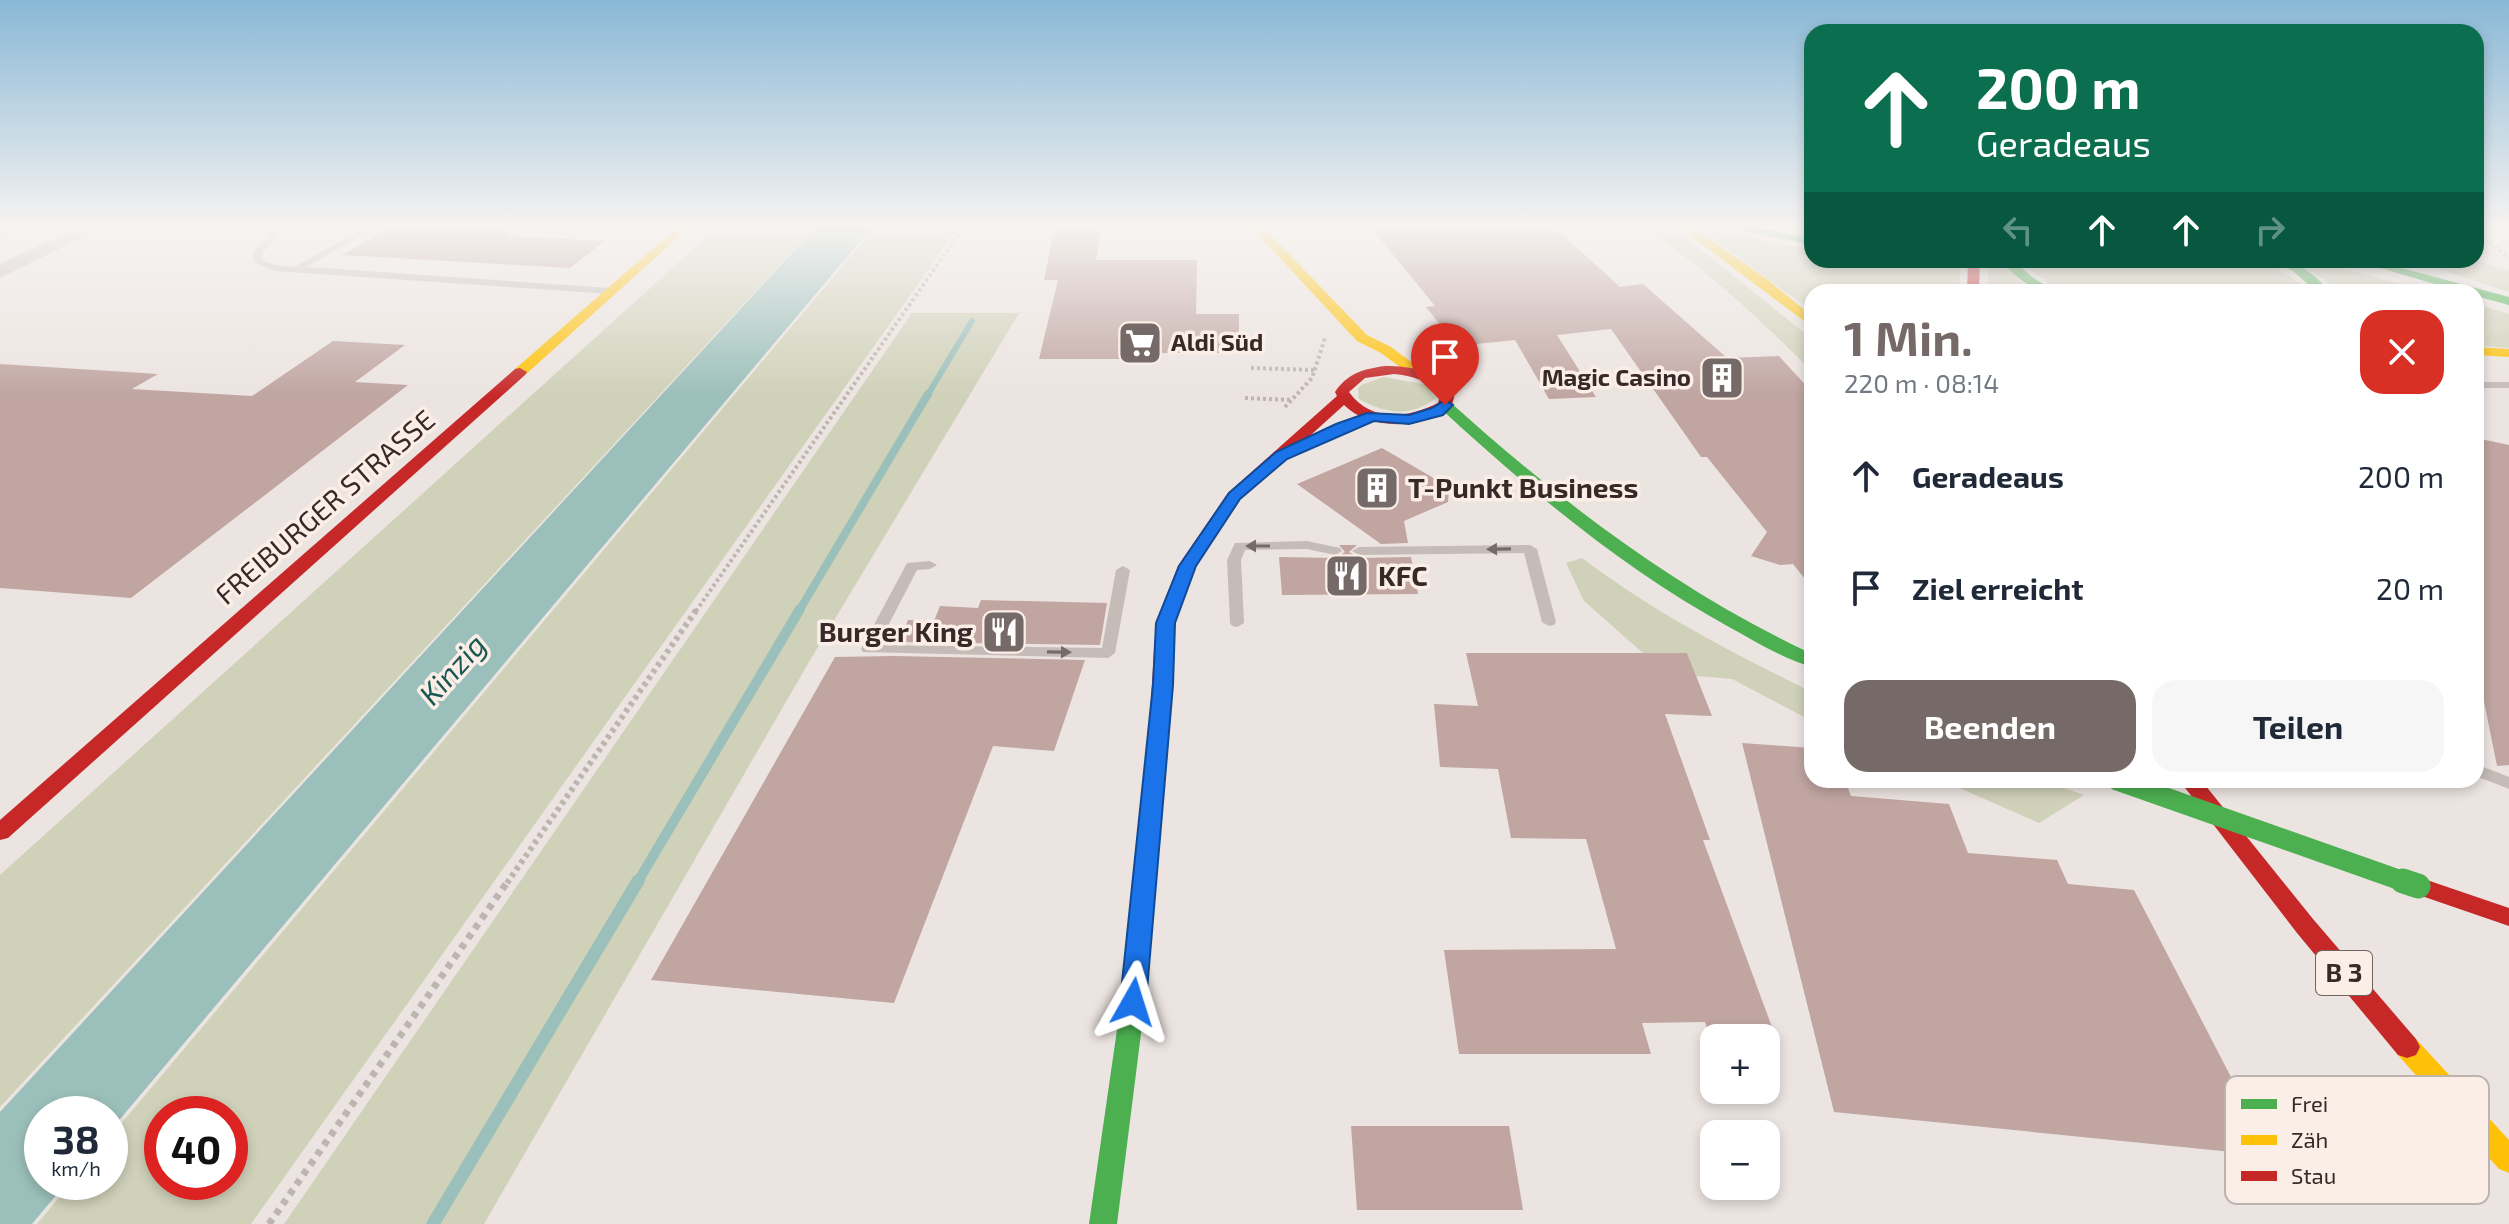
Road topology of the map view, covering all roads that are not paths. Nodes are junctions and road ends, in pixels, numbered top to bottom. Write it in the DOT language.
graph roads {
  1 [pos="485,282"];
  2 [pos="622,282"];
  3 [pos="1298,282"];
  4 [pos="1763,282"];
  5 [pos="612,291"];
  6 [pos="2484,296"];
  7 [pos="2509,301"];
  8 [pos="2484,302"];
  9 [pos="2509,309"];
  10 [pos="1804,316"];
  11 [pos="1362,338"];
  12 [pos="2484,351"];
  13 [pos="2509,353"];
  14 [pos="1416,372"];
  15 [pos="1358,376"];
  16 [pos="2484,385"];
  17 [pos="2509,385"];
  18 [pos="1343,398"];
  19 [pos="1445,405"];
  20 [pos="1287,415"];
  21 [pos="1373,416"];
  22 [pos="1409,419"];
  23 [pos="1493,450"];
  24 [pos="1274,462"];
  25 [pos="1335,551"];
  26 [pos="1359,551"];
  27 [pos="930,565"];
  28 [pos="1123,570"];
  29 [pos="1549,622"];
  30 [pos="1237,623"];
  31 [pos="1804,658"];
  32 [pos="2484,773"];
  33 [pos="2509,783"];
  34 [pos="2139,788"];
  35 [pos="2195,788"];
  36 [pos="4,825"];
  37 [pos="2509,917"];
  38 [pos="2435,1076"];
  39 [pos="2489,1137"];
  40 [pos="2509,1160"];
  41 [pos="1103,1224"];
  1 -- 5 [label="lane"];
  2 -- 5 [label="main road, FREIBURGER STRASSE"];
  3 -- 11 [label="main road"];
  4 -- 10 [label="main road"];
  5 -- 36 [label="main road, FREIBURGER STRASSE"];
  6 -- 7 [label="main road"];
  8 -- 9 [label="main road"];
  11 -- 14 [label="main road"];
  11 -- 15 [label="main road"];
  12 -- 13 [label="main road"];
  14 -- 15 [label="main road"];
  14 -- 19 [label="main road"];
  15 -- 18 [label="main road"];
  16 -- 17 [label="lane"];
  18 -- 21 [label="main road"];
  18 -- 24 [label="main road"];
  19 -- 22 [label="main road"];
  19 -- 23 [label="main road"];
  20 -- 24 [label="main road"];
  21 -- 22 [label="main road"];
  21 -- 24 [label="main road"];
  22 -- 23 [label="main road"];
  23 -- 31 [label="main road"];
  24 -- 41 [label="main road"];
  25 -- 30 [label="lane, one-way"];
  29 -- 26 [label="lane, one-way"];
  27 -- 28 [label="lane, one-way"];
  32 -- 33 [label="lane"];
  34 -- 37 [label="main road, bridge"];
  35 -- 38 [label="main road, B 3"];
  39 -- 40 [label="main road, B 3"];
}
